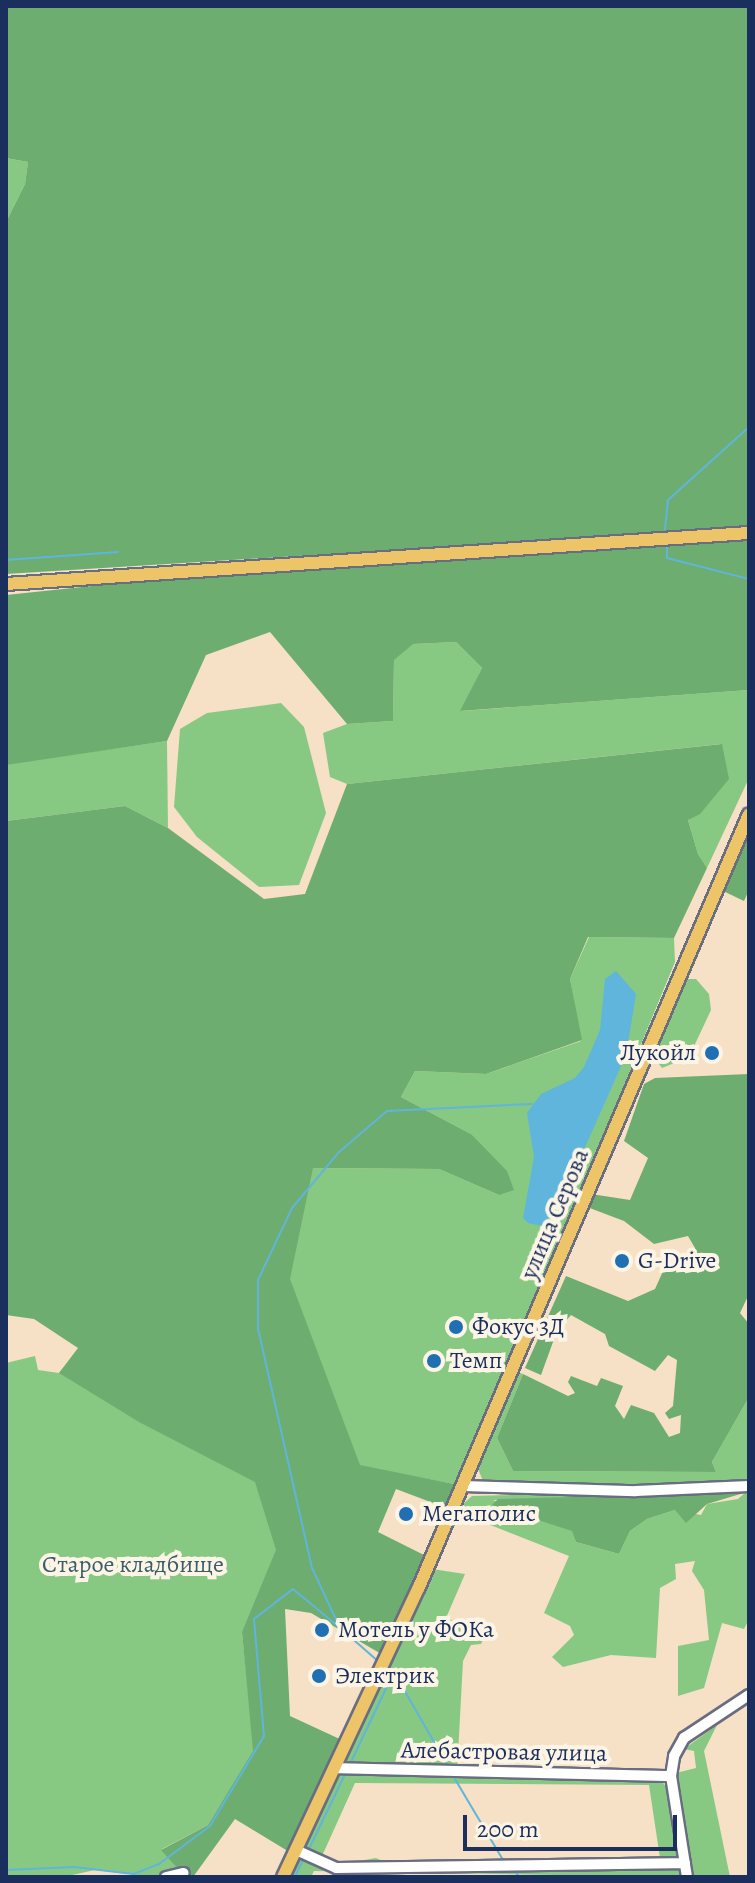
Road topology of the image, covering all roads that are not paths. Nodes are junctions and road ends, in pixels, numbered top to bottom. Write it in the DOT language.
graph roads {
  1 [pos="749,533"];
  2 [pos="6,584"];
  3 [pos="749,814"];
  4 [pos="463,1486"];
  5 [pos="749,1486"];
  6 [pos="749,1695"];
  7 [pos="335,1768"];
  8 [pos="671,1776"];
  9 [pos="296,1850"];
  10 [pos="685,1863"];
  11 [pos="184,1873"];
  12 [pos="166,1877"];
  13 [pos="283,1877"];
  14 [pos="687,1877"];
  1 -- 2 [label="main road"];
  3 -- 4 [label="main road, улица Серова"];
  4 -- 5 [label="street"];
  4 -- 7 [label="main road, улица Серова"];
  6 -- 8 [label="street"];
  7 -- 8 [label="street, Алебастровая улица"];
  7 -- 9 [label="main road, улица Серова"];
  8 -- 10 [label="street"];
  9 -- 10 [label="street"];
  9 -- 13 [label="main road, улица Серова"];
  10 -- 14 [label="street"];
  11 -- 12 [label="street"];
}
